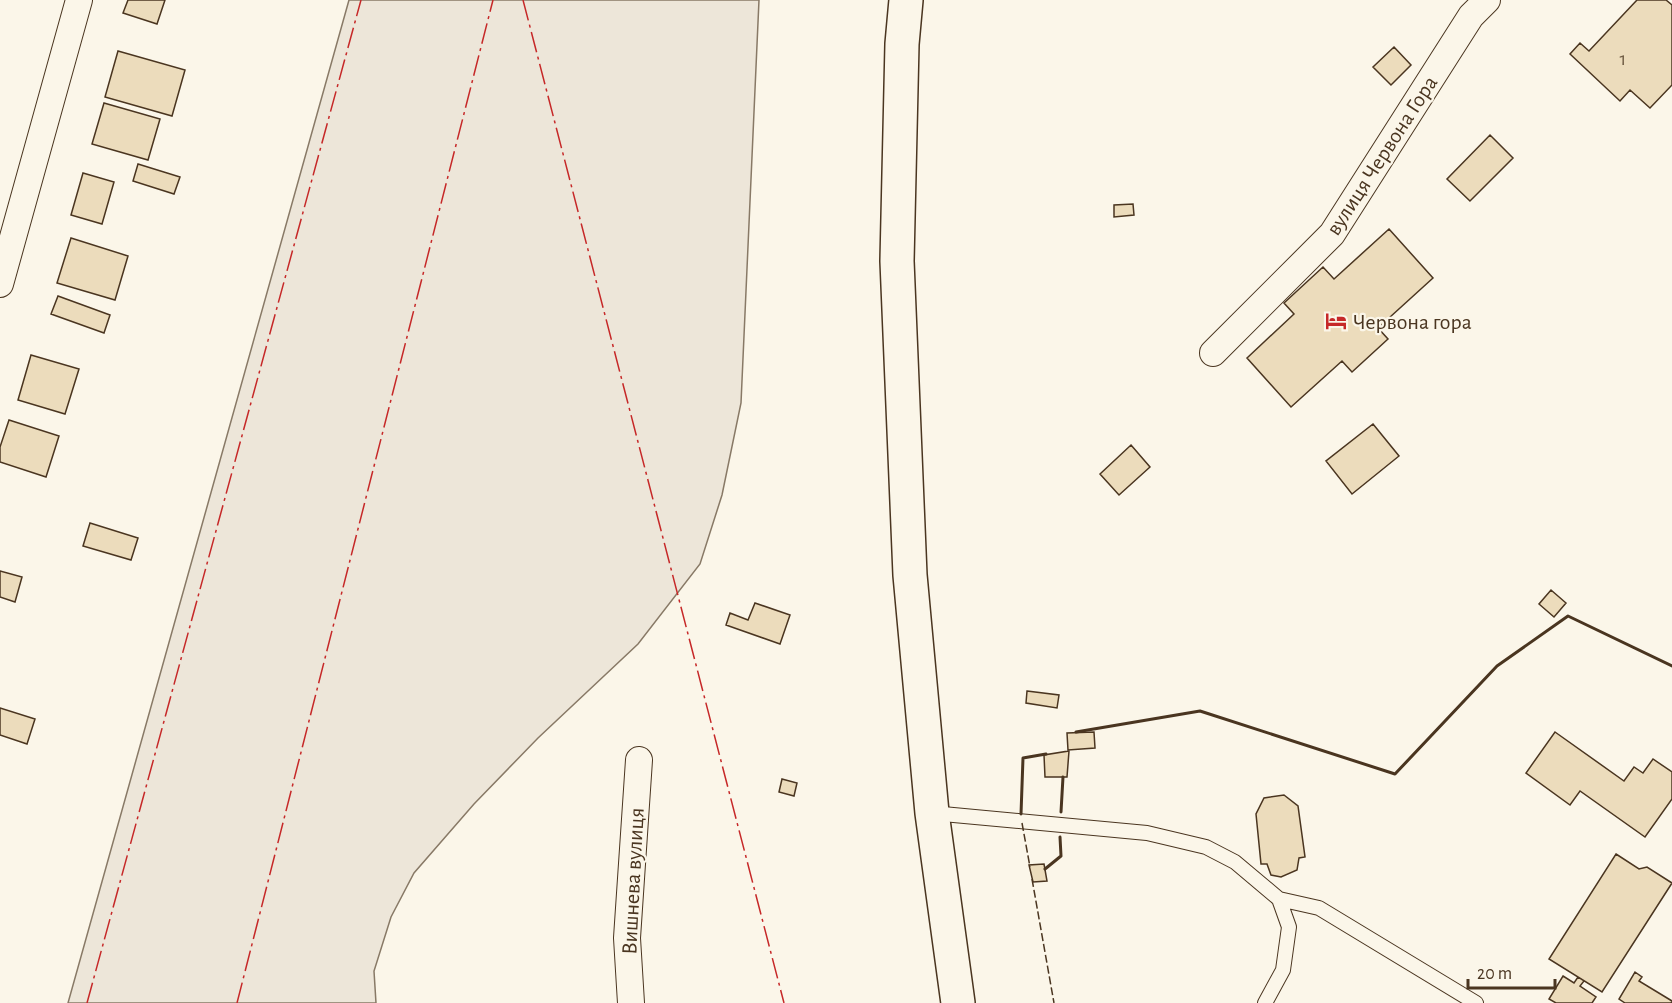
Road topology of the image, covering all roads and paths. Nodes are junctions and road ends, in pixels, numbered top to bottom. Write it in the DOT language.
graph roads {
  1 [pos="79,0"];
  2 [pos="906,0"];
  3 [pos="1487,0"];
  4 [pos="0,284"];
  5 [pos="1213,353"];
  6 [pos="639,760"];
  7 [pos="932,813"];
  8 [pos="1279,899"];
  9 [pos="631,1003"];
  10 [pos="958,1003"];
  11 [pos="1265,1003"];
  12 [pos="1476,1003"];
  1 -- 4 [label="street"];
  2 -- 7 [label="highway"];
  3 -- 5 [label="street, вулиця Червона Гора"];
  6 -- 9 [label="street, Вишнева вулиця"];
  7 -- 8 [label="lane"];
  7 -- 10 [label="highway"];
  8 -- 11 [label="lane"];
  8 -- 12 [label="lane"];
}
